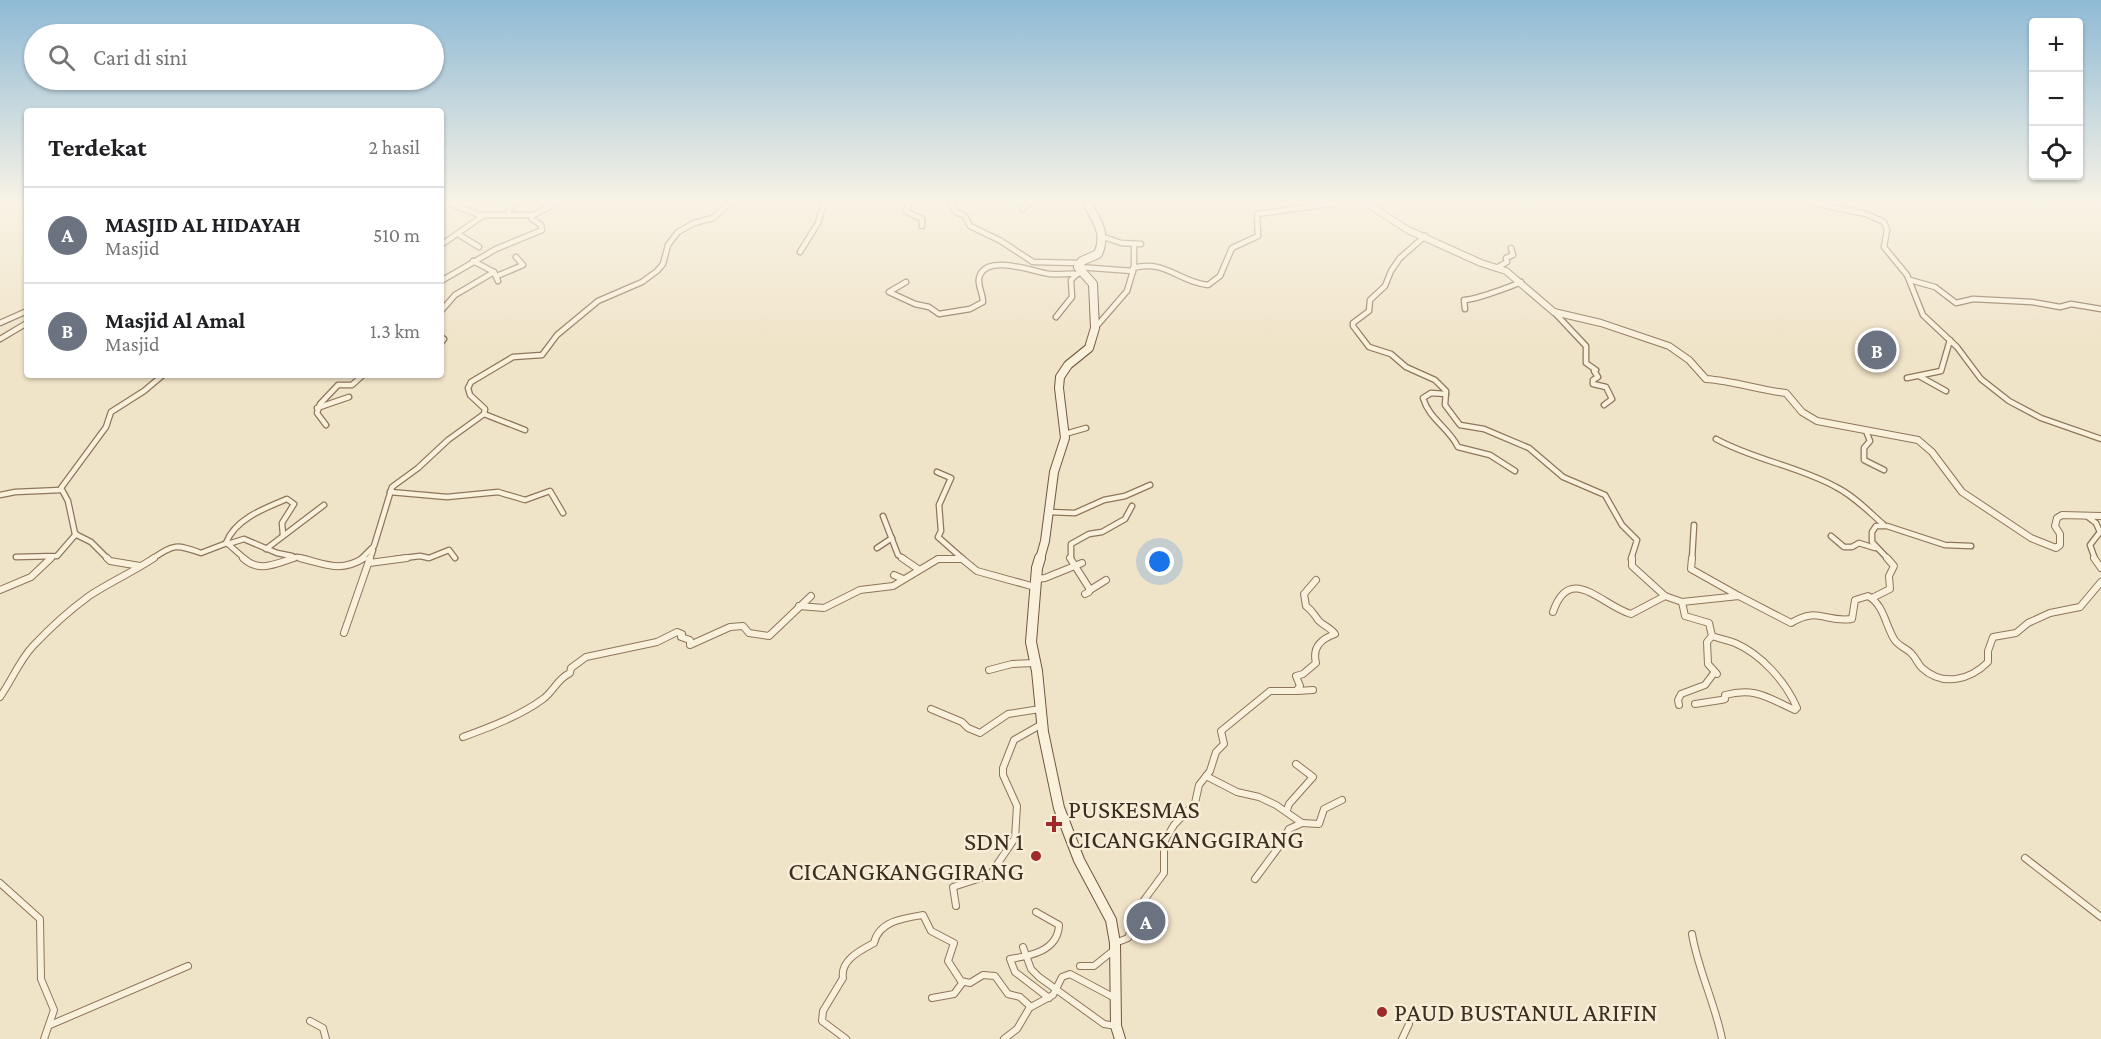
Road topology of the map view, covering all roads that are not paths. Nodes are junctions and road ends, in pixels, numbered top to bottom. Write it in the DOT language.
graph roads {
  1 [pos="492,251"];
  2 [pos="666,251"];
  3 [pos="1017,251"];
  4 [pos="1100,251"];
  5 [pos="1134,251"];
  6 [pos="1231,251"];
  7 [pos="1408,251"];
  8 [pos="1456,251"];
  9 [pos="1512,251"];
  10 [pos="1887,251"];
  11 [pos="516,257"];
  12 [pos="473,261"];
  13 [pos="1498,267"];
  14 [pos="1079,269"];
  15 [pos="1134,269"];
  16 [pos="496,276"];
  17 [pos="1908,278"];
  18 [pos="444,279"];
  19 [pos="906,282"];
  20 [pos="1521,282"];
  21 [pos="444,307"];
  22 [pos="1465,309"];
  23 [pos="2101,309"];
  24 [pos="24,311"];
  25 [pos="1554,312"];
  26 [pos="1056,317"];
  27 [pos="0,323"];
  28 [pos="24,325"];
  29 [pos="1095,328"];
  30 [pos="0,339"];
  31 [pos="1950,340"];
  32 [pos="1919,376"];
  33 [pos="159,378"];
  34 [pos="360,378"];
  35 [pos="1907,378"];
  36 [pos="1946,391"];
  37 [pos="1446,394"];
  38 [pos="349,397"];
  39 [pos="1604,405"];
  40 [pos="317,408"];
  41 [pos="484,414"];
  42 [pos="326,424"];
  43 [pos="1086,428"];
  44 [pos="525,430"];
  45 [pos="1866,431"];
  46 [pos="1065,434"];
  47 [pos="1716,439"];
  48 [pos="2101,439"];
  49 [pos="1884,470"];
  50 [pos="1515,471"];
  51 [pos="937,472"];
  52 [pos="1150,485"];
  53 [pos="61,490"];
  54 [pos="390,492"];
  55 [pos="0,495"];
  56 [pos="324,505"];
  57 [pos="1132,506"];
  58 [pos="1049,512"];
  59 [pos="563,513"];
  60 [pos="883,516"];
  61 [pos="2096,520"];
  62 [pos="1694,525"];
  63 [pos="1884,525"];
  64 [pos="76,534"];
  65 [pos="282,535"];
  66 [pos="1831,536"];
  67 [pos="892,538"];
  68 [pos="227,543"];
  69 [pos="374,546"];
  70 [pos="1971,546"];
  71 [pos="877,548"];
  72 [pos="266,549"];
  73 [pos="1879,550"];
  74 [pos="16,557"];
  75 [pos="52,557"];
  76 [pos="293,557"];
  77 [pos="455,558"];
  78 [pos="964,559"];
  79 [pos="369,563"];
  80 [pos="1082,563"];
  81 [pos="140,566"];
  82 [pos="1072,566"];
  83 [pos="2101,568"];
  84 [pos="918,569"];
  85 [pos="894,575"];
  86 [pos="903,579"];
  87 [pos="1106,580"];
  88 [pos="1316,580"];
  89 [pos="2101,582"];
  90 [pos="1035,583"];
  91 [pos="0,590"];
  92 [pos="811,596"];
  93 [pos="1665,596"];
  94 [pos="1739,596"];
  95 [pos="1872,598"];
  96 [pos="1682,602"];
  97 [pos="799,606"];
  98 [pos="1553,612"];
  99 [pos="344,633"];
  100 [pos="1712,636"];
  101 [pos="1035,663"];
  102 [pos="989,670"];
  103 [pos="1313,690"];
  104 [pos="1296,691"];
  105 [pos="0,697"];
  106 [pos="1695,704"];
  107 [pos="1679,705"];
  108 [pos="932,709"];
  109 [pos="1040,709"];
  110 [pos="1042,724"];
  111 [pos="464,737"];
  112 [pos="1296,764"];
  113 [pos="1206,776"];
  114 [pos="1342,800"];
  115 [pos="1287,810"];
  116 [pos="1302,823"];
  117 [pos="2025,858"];
  118 [pos="1255,879"];
  119 [pos="0,883"];
  120 [pos="956,906"];
  121 [pos="1035,912"];
  122 [pos="2101,917"];
  123 [pos="1692,934"];
  124 [pos="1115,946"];
  125 [pos="1023,947"];
  126 [pos="1028,956"];
  127 [pos="188,966"];
  128 [pos="1080,966"];
  129 [pos="963,982"];
  130 [pos="1057,989"];
  131 [pos="932,998"];
  132 [pos="1049,998"];
  133 [pos="1114,998"];
  134 [pos="1030,1007"];
  135 [pos="310,1021"];
  136 [pos="1409,1024"];
  137 [pos="50,1025"];
  138 [pos="1116,1026"];
  139 [pos="44,1039"];
  140 [pos="326,1039"];
  141 [pos="846,1039"];
  142 [pos="1004,1039"];
  143 [pos="1119,1039"];
  144 [pos="1402,1039"];
  145 [pos="1722,1039"];
  1 -- 12 [label="street"];
  2 -- 41 [label="street"];
  3 -- 14 [label="street"];
  4 -- 14 [label="main road"];
  5 -- 15 [label="street"];
  6 -- 15 [label="street"];
  7 -- 37 [label="street"];
  8 -- 13 [label="street"];
  9 -- 13 [label="street"];
  10 -- 17 [label="street"];
  11 -- 16 [label="street"];
  12 -- 16 [label="street"];
  12 -- 18 [label="street"];
  13 -- 20 [label="street"];
  14 -- 15 [label="street"];
  14 -- 19 [label="street"];
  14 -- 26 [label="street"];
  14 -- 29 [label="main road"];
  15 -- 29 [label="street"];
  16 -- 21 [label="street"];
  17 -- 23 [label="street"];
  17 -- 31 [label="street"];
  20 -- 22 [label="street"];
  20 -- 25 [label="street"];
  24 -- 27 [label="street"];
  25 -- 39 [label="street"];
  25 -- 45 [label="street"];
  28 -- 30 [label="street"];
  29 -- 46 [label="main road"];
  31 -- 32 [label="street"];
  31 -- 48 [label="street"];
  32 -- 35 [label="street"];
  32 -- 36 [label="street"];
  33 -- 53 [label="street"];
  34 -- 40 [label="street"];
  37 -- 50 [label="street"];
  37 -- 93 [label="street"];
  38 -- 40 [label="street"];
  40 -- 42 [label="street"];
  41 -- 44 [label="street"];
  41 -- 54 [label="street"];
  43 -- 46 [label="street"];
  45 -- 49 [label="street"];
  45 -- 61 [label="street"];
  46 -- 58 [label="main road"];
  47 -- 63 [label="street"];
  51 -- 78 [label="street"];
  52 -- 58 [label="street"];
  53 -- 55 [label="street"];
  53 -- 64 [label="street"];
  54 -- 59 [label="street"];
  54 -- 69 [label="street"];
  56 -- 65 [label="street"];
  57 -- 82 [label="street"];
  58 -- 90 [label="main road"];
  60 -- 67 [label="street"];
  61 -- 83 [label="street"];
  62 -- 94 [label="street"];
  63 -- 70 [label="street"];
  63 -- 73 [label="street"];
  64 -- 75 [label="street"];
  64 -- 81 [label="street"];
  65 -- 68 [label="street"];
  65 -- 72 [label="street"];
  66 -- 73 [label="street"];
  67 -- 71 [label="street"];
  67 -- 84 [label="street"];
  68 -- 72 [label="street"];
  68 -- 76 [label="street"];
  68 -- 81 [label="street"];
  69 -- 76 [label="street"];
  69 -- 79 [label="street"];
  72 -- 76 [label="street"];
  73 -- 95 [label="street"];
  74 -- 75 [label="street"];
  75 -- 91 [label="street"];
  77 -- 79 [label="street"];
  78 -- 84 [label="street"];
  78 -- 90 [label="street"];
  79 -- 99 [label="street"];
  80 -- 82 [label="street"];
  81 -- 105 [label="street"];
  82 -- 87 [label="street"];
  82 -- 90 [label="street"];
  84 -- 86 [label="street"];
  85 -- 86 [label="street"];
  86 -- 97 [label="street"];
  88 -- 104 [label="street"];
  89 -- 95 [label="street"];
  90 -- 101 [label="main road"];
  92 -- 97 [label="street"];
  93 -- 96 [label="street"];
  93 -- 98 [label="street"];
  94 -- 95 [label="street"];
  94 -- 96 [label="street"];
  96 -- 100 [label="street"];
  97 -- 111 [label="street"];
  100 -- 106 [label="street"];
  100 -- 107 [label="street"];
  101 -- 102 [label="street"];
  101 -- 109 [label="main road"];
  103 -- 104 [label="street"];
  104 -- 113 [label="street"];
  108 -- 109 [label="street"];
  109 -- 110 [label="main road"];
  110 -- 120 [label="street"];
  110 -- 124 [label="main road"];
  112 -- 115 [label="street"];
  113 -- 115 [label="street"];
  113 -- 124 [label="street"];
  114 -- 116 [label="street"];
  115 -- 116 [label="street"];
  116 -- 118 [label="street"];
  117 -- 122 [label="street"];
  119 -- 137 [label="street"];
  121 -- 126 [label="street"];
  123 -- 145 [label="street"];
  124 -- 128 [label="street"];
  124 -- 133 [label="main road"];
  125 -- 126 [label="street"];
  126 -- 130 [label="street"];
  126 -- 132 [label="street"];
  127 -- 137 [label="street"];
  129 -- 131 [label="street"];
  129 -- 134 [label="street"];
  129 -- 141 [label="street"];
  130 -- 132 [label="street"];
  130 -- 133 [label="street"];
  130 -- 138 [label="street"];
  132 -- 134 [label="street"];
  133 -- 138 [label="main road"];
  134 -- 142 [label="street"];
  135 -- 140 [label="street"];
  136 -- 144 [label="street"];
  137 -- 139 [label="street"];
  138 -- 143 [label="main road"];
}
